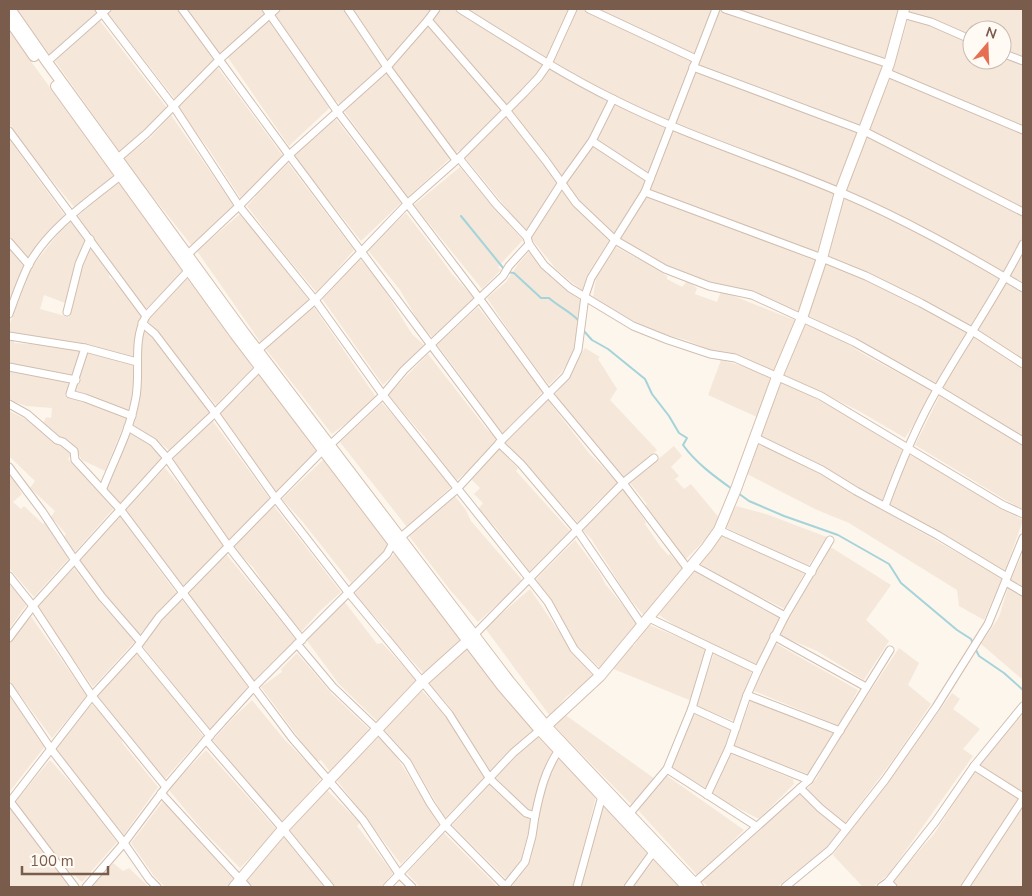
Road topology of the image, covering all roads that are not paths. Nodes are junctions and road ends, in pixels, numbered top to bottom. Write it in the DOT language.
graph roads {
  1 [pos="10,9"];
  2 [pos="182,9"];
  3 [pos="348,9"];
  4 [pos="460,9"];
  5 [pos="573,9"];
  6 [pos="589,9"];
  7 [pos="716,9"];
  8 [pos="725,9"];
  9 [pos="103,10"];
  10 [pos="434,10"];
  11 [pos="271,11"];
  12 [pos="903,11"];
  13 [pos="9,20"];
  14 [pos="428,20"];
  15 [pos="962,36"];
  16 [pos="220,59"];
  17 [pos="696,59"];
  18 [pos="47,62"];
  19 [pos="548,64"];
  20 [pos="387,67"];
  21 [pos="693,67"];
  22 [pos="887,68"];
  23 [pos="613,99"];
  24 [pos="174,107"];
  25 [pos="506,110"];
  26 [pos="337,111"];
  27 [pos="670,126"];
  28 [pos="1023,130"];
  29 [pos="9,131"];
  30 [pos="864,131"];
  31 [pos="592,140"];
  32 [pos="289,156"];
  33 [pos="117,158"];
  34 [pos="458,159"];
  35 [pos="120,176"];
  36 [pos="650,179"];
  37 [pos="561,184"];
  38 [pos="645,192"];
  39 [pos="840,192"];
  40 [pos="407,204"];
  41 [pos="239,206"];
  42 [pos="1023,212"];
  43 [pos="71,215"];
  44 [pos="526,237"];
  45 [pos="90,239"];
  46 [pos="615,240"];
  47 [pos="9,242"];
  48 [pos="529,244"];
  49 [pos="1023,244"];
  50 [pos="361,251"];
  51 [pos="187,255"];
  52 [pos="822,258"];
  53 [pos="29,265"];
  54 [pos="189,270"];
  55 [pos="1006,278"];
  56 [pos="1023,288"];
  57 [pos="586,296"];
  58 [pos="479,298"];
  59 [pos="315,300"];
  60 [pos="67,312"];
  61 [pos="9,314"];
  62 [pos="802,318"];
  63 [pos="144,319"];
  64 [pos="972,331"];
  65 [pos="9,336"];
  66 [pos="430,346"];
  67 [pos="86,348"];
  68 [pos="258,350"];
  69 [pos="137,362"];
  70 [pos="1023,364"];
  71 [pos="9,367"];
  72 [pos="260,367"];
  73 [pos="777,377"];
  74 [pos="76,380"];
  75 [pos="937,389"];
  76 [pos="549,394"];
  77 [pos="383,395"];
  78 [pos="9,404"];
  79 [pos="215,413"];
  80 [pos="132,416"];
  81 [pos="128,427"];
  82 [pos="754,437"];
  83 [pos="1023,441"];
  84 [pos="500,442"];
  85 [pos="907,447"];
  86 [pos="327,448"];
  87 [pos="167,458"];
  88 [pos="654,458"];
  89 [pos="9,467"];
  90 [pos="623,484"];
  91 [pos="103,488"];
  92 [pos="457,488"];
  93 [pos="276,499"];
  94 [pos="885,506"];
  95 [pos="120,509"];
  96 [pos="1023,514"];
  97 [pos="577,530"];
  98 [pos="719,530"];
  99 [pos="1023,538"];
  100 [pos="396,540"];
  101 [pos="830,540"];
  102 [pos="229,547"];
  103 [pos="74,560"];
  104 [pos="690,567"];
  105 [pos="812,572"];
  106 [pos="9,576"];
  107 [pos="529,580"];
  108 [pos="1006,580"];
  109 [pos="182,592"];
  110 [pos="348,592"];
  111 [pos="1023,592"];
  112 [pos="33,606"];
  113 [pos="785,616"];
  114 [pos="645,621"];
  115 [pos="774,636"];
  116 [pos="471,637"];
  117 [pos="9,638"];
  118 [pos="300,642"];
  119 [pos="138,644"];
  120 [pos="710,648"];
  121 [pos="890,650"];
  122 [pos="758,670"];
  123 [pos="600,676"];
  124 [pos="422,682"];
  125 [pos="9,687"];
  126 [pos="866,687"];
  127 [pos="253,688"];
  128 [pos="747,695"];
  129 [pos="92,696"];
  130 [pos="1023,706"];
  131 [pos="692,708"];
  132 [pos="543,728"];
  133 [pos="736,728"];
  134 [pos="378,730"];
  135 [pos="840,731"];
  136 [pos="208,738"];
  137 [pos="729,748"];
  138 [pos="51,749"];
  139 [pos="559,750"];
  140 [pos="974,766"];
  141 [pos="667,770"];
  142 [pos="587,774"];
  143 [pos="490,779"];
  144 [pos="330,780"];
  145 [pos="809,780"];
  146 [pos="800,788"];
  147 [pos="164,790"];
  148 [pos="602,796"];
  149 [pos="707,796"];
  150 [pos="1023,798"];
  151 [pos="9,802"];
  152 [pos="630,813"];
  153 [pos="535,816"];
  154 [pos="445,825"];
  155 [pos="756,826"];
  156 [pos="284,829"];
  157 [pos="846,829"];
  158 [pos="124,843"];
  159 [pos="654,851"];
  160 [pos="399,874"];
  161 [pos="240,884"];
  162 [pos="890,884"];
  163 [pos="693,886"];
  164 [pos="75,887"];
  165 [pos="86,887"];
  166 [pos="157,887"];
  167 [pos="330,887"];
  168 [pos="387,887"];
  169 [pos="412,887"];
  170 [pos="505,887"];
  171 [pos="577,887"];
  172 [pos="628,887"];
  173 [pos="785,887"];
  174 [pos="882,887"];
  175 [pos="965,887"];
  1 -- 18 [label="main road"];
  2 -- 16 [label="street"];
  3 -- 20 [label="street"];
  4 -- 19 [label="street"];
  5 -- 19 [label="street"];
  6 -- 17 [label="street"];
  7 -- 17 [label="street"];
  8 -- 22 [label="street"];
  9 -- 18 [label="street"];
  9 -- 24 [label="street"];
  10 -- 14 [label="street"];
  11 -- 16 [label="street"];
  11 -- 26 [label="street"];
  12 -- 15 [label="street"];
  12 -- 22 [label="main road"];
  13 -- 35 [label="main road"];
  14 -- 20 [label="street"];
  14 -- 25 [label="street"];
  16 -- 24 [label="street"];
  16 -- 32 [label="street"];
  17 -- 21 [label="street"];
  18 -- 33 [label="main road"];
  19 -- 23 [label="street"];
  19 -- 25 [label="street"];
  20 -- 26 [label="street"];
  20 -- 34 [label="street"];
  21 -- 27 [label="street"];
  21 -- 30 [label="street"];
  22 -- 28 [label="street"];
  22 -- 30 [label="main road"];
  23 -- 27 [label="street"];
  23 -- 31 [label="street"];
  24 -- 33 [label="street"];
  24 -- 41 [label="street"];
  25 -- 34 [label="street"];
  25 -- 37 [label="street"];
  26 -- 32 [label="street"];
  26 -- 40 [label="street"];
  27 -- 36 [label="street"];
  27 -- 39 [label="street"];
  29 -- 43 [label="street"];
  30 -- 39 [label="main road"];
  30 -- 42 [label="street"];
  31 -- 36 [label="street"];
  31 -- 37 [label="street"];
  32 -- 41 [label="street"];
  32 -- 50 [label="street"];
  33 -- 51 [label="main road"];
  34 -- 40 [label="street"];
  34 -- 44 [label="street"];
  35 -- 43 [label="street"];
  35 -- 54 [label="main road"];
  36 -- 38 [label="street"];
  37 -- 44 [label="street"];
  37 -- 46 [label="street"];
  38 -- 46 [label="street"];
  38 -- 52 [label="street"];
  39 -- 52 [label="main road"];
  39 -- 55 [label="street"];
  40 -- 50 [label="street"];
  40 -- 58 [label="street"];
  41 -- 51 [label="street"];
  41 -- 59 [label="street"];
  43 -- 45 [label="street"];
  43 -- 53 [label="street"];
  44 -- 48 [label="street"];
  45 -- 60 [label="street"];
  45 -- 63 [label="street"];
  46 -- 57 [label="street"];
  46 -- 62 [label="street"];
  47 -- 53 [label="street"];
  48 -- 57 [label="street"];
  48 -- 58 [label="street"];
  49 -- 55 [label="street"];
  50 -- 59 [label="street"];
  50 -- 66 [label="street"];
  51 -- 68 [label="main road"];
  52 -- 62 [label="main road"];
  52 -- 64 [label="street"];
  53 -- 61 [label="street"];
  54 -- 63 [label="street"];
  54 -- 72 [label="main road"];
  55 -- 56 [label="street"];
  55 -- 64 [label="street"];
  57 -- 73 [label="street"];
  57 -- 76 [label="street"];
  58 -- 66 [label="street"];
  58 -- 76 [label="street"];
  59 -- 68 [label="street"];
  59 -- 77 [label="street"];
  62 -- 73 [label="main road"];
  62 -- 75 [label="street"];
  63 -- 69 [label="street"];
  63 -- 79 [label="street"];
  64 -- 70 [label="street"];
  64 -- 75 [label="street"];
  65 -- 67 [label="street"];
  66 -- 77 [label="street"];
  66 -- 84 [label="street"];
  67 -- 69 [label="street"];
  67 -- 74 [label="street"];
  68 -- 86 [label="main road"];
  69 -- 80 [label="street"];
  71 -- 74 [label="street"];
  72 -- 79 [label="street"];
  72 -- 86 [label="main road"];
  73 -- 82 [label="main road"];
  73 -- 85 [label="street"];
  74 -- 80 [label="street"];
  75 -- 83 [label="street"];
  75 -- 85 [label="street"];
  76 -- 84 [label="street"];
  76 -- 90 [label="street"];
  77 -- 86 [label="street"];
  77 -- 92 [label="street"];
  78 -- 91 [label="street"];
  79 -- 87 [label="street"];
  79 -- 93 [label="street"];
  80 -- 81 [label="street"];
  81 -- 87 [label="street"];
  81 -- 91 [label="street"];
  82 -- 94 [label="street"];
  82 -- 98 [label="main road"];
  84 -- 92 [label="street"];
  84 -- 97 [label="street"];
  85 -- 94 [label="street"];
  85 -- 96 [label="street"];
  86 -- 93 [label="street"];
  86 -- 100 [label="main road"];
  87 -- 95 [label="street"];
  87 -- 102 [label="street"];
  88 -- 90 [label="street"];
  89 -- 103 [label="street"];
  90 -- 97 [label="street"];
  90 -- 104 [label="street"];
  91 -- 95 [label="street"];
  92 -- 100 [label="street"];
  92 -- 107 [label="street"];
  93 -- 102 [label="street"];
  93 -- 110 [label="street"];
  94 -- 108 [label="street"];
  95 -- 103 [label="street"];
  95 -- 109 [label="street"];
  97 -- 107 [label="street"];
  97 -- 114 [label="street"];
  98 -- 104 [label="main road"];
  98 -- 105 [label="street"];
  99 -- 108 [label="street"];
  100 -- 110 [label="street"];
  100 -- 116 [label="main road"];
  101 -- 105 [label="street"];
  102 -- 109 [label="street"];
  102 -- 118 [label="street"];
  103 -- 112 [label="street"];
  103 -- 119 [label="street"];
  104 -- 113 [label="street"];
  104 -- 114 [label="main road"];
  105 -- 113 [label="street"];
  106 -- 112 [label="street"];
  107 -- 116 [label="street"];
  107 -- 123 [label="street"];
  108 -- 111 [label="street"];
  108 -- 157 [label="street"];
  109 -- 119 [label="street"];
  109 -- 127 [label="street"];
  110 -- 118 [label="street"];
  110 -- 124 [label="street"];
  112 -- 117 [label="street"];
  112 -- 129 [label="street"];
  113 -- 115 [label="street"];
  114 -- 120 [label="street"];
  114 -- 123 [label="main road"];
  115 -- 122 [label="street"];
  115 -- 126 [label="street"];
  116 -- 124 [label="main road"];
  116 -- 132 [label="main road"];
  118 -- 127 [label="street"];
  118 -- 134 [label="street"];
  119 -- 129 [label="street"];
  119 -- 136 [label="street"];
  120 -- 122 [label="street"];
  120 -- 131 [label="street"];
  121 -- 126 [label="street"];
  122 -- 128 [label="street"];
  123 -- 132 [label="main road"];
  124 -- 134 [label="main road"];
  124 -- 143 [label="street"];
  125 -- 138 [label="street"];
  126 -- 135 [label="street"];
  127 -- 136 [label="street"];
  127 -- 144 [label="street"];
  128 -- 133 [label="street"];
  128 -- 135 [label="street"];
  129 -- 138 [label="street"];
  129 -- 147 [label="street"];
  130 -- 140 [label="street"];
  131 -- 133 [label="street"];
  131 -- 141 [label="street"];
  132 -- 139 [label="main road"];
  132 -- 142 [label="main road"];
  132 -- 143 [label="street"];
  133 -- 137 [label="street"];
  134 -- 144 [label="main road"];
  134 -- 154 [label="street"];
  135 -- 145 [label="street"];
  136 -- 147 [label="street"];
  136 -- 156 [label="street"];
  137 -- 145 [label="street"];
  137 -- 149 [label="street"];
  138 -- 151 [label="street"];
  138 -- 158 [label="street"];
  139 -- 142 [label="main road"];
  139 -- 153 [label="street"];
  140 -- 150 [label="street"];
  140 -- 162 [label="street"];
  141 -- 149 [label="street"];
  141 -- 152 [label="street"];
  142 -- 148 [label="main road"];
  142 -- 152 [label="main road"];
  143 -- 153 [label="street"];
  143 -- 154 [label="street"];
  144 -- 156 [label="main road"];
  144 -- 160 [label="street"];
  145 -- 146 [label="street"];
  146 -- 155 [label="street"];
  146 -- 157 [label="street"];
  147 -- 158 [label="street"];
  147 -- 161 [label="street"];
  148 -- 159 [label="main road"];
  148 -- 171 [label="street"];
  149 -- 155 [label="street"];
  150 -- 175 [label="street"];
  151 -- 164 [label="street"];
  152 -- 163 [label="main road"];
  153 -- 170 [label="street"];
  154 -- 160 [label="street"];
  154 -- 170 [label="street"];
  155 -- 163 [label="street"];
  156 -- 161 [label="main road"];
  156 -- 167 [label="street"];
  157 -- 173 [label="street"];
  158 -- 165 [label="street"];
  158 -- 166 [label="street"];
  159 -- 163 [label="main road"];
  159 -- 172 [label="street"];
  160 -- 168 [label="street"];
  160 -- 169 [label="street"];
  162 -- 174 [label="street"];
}
